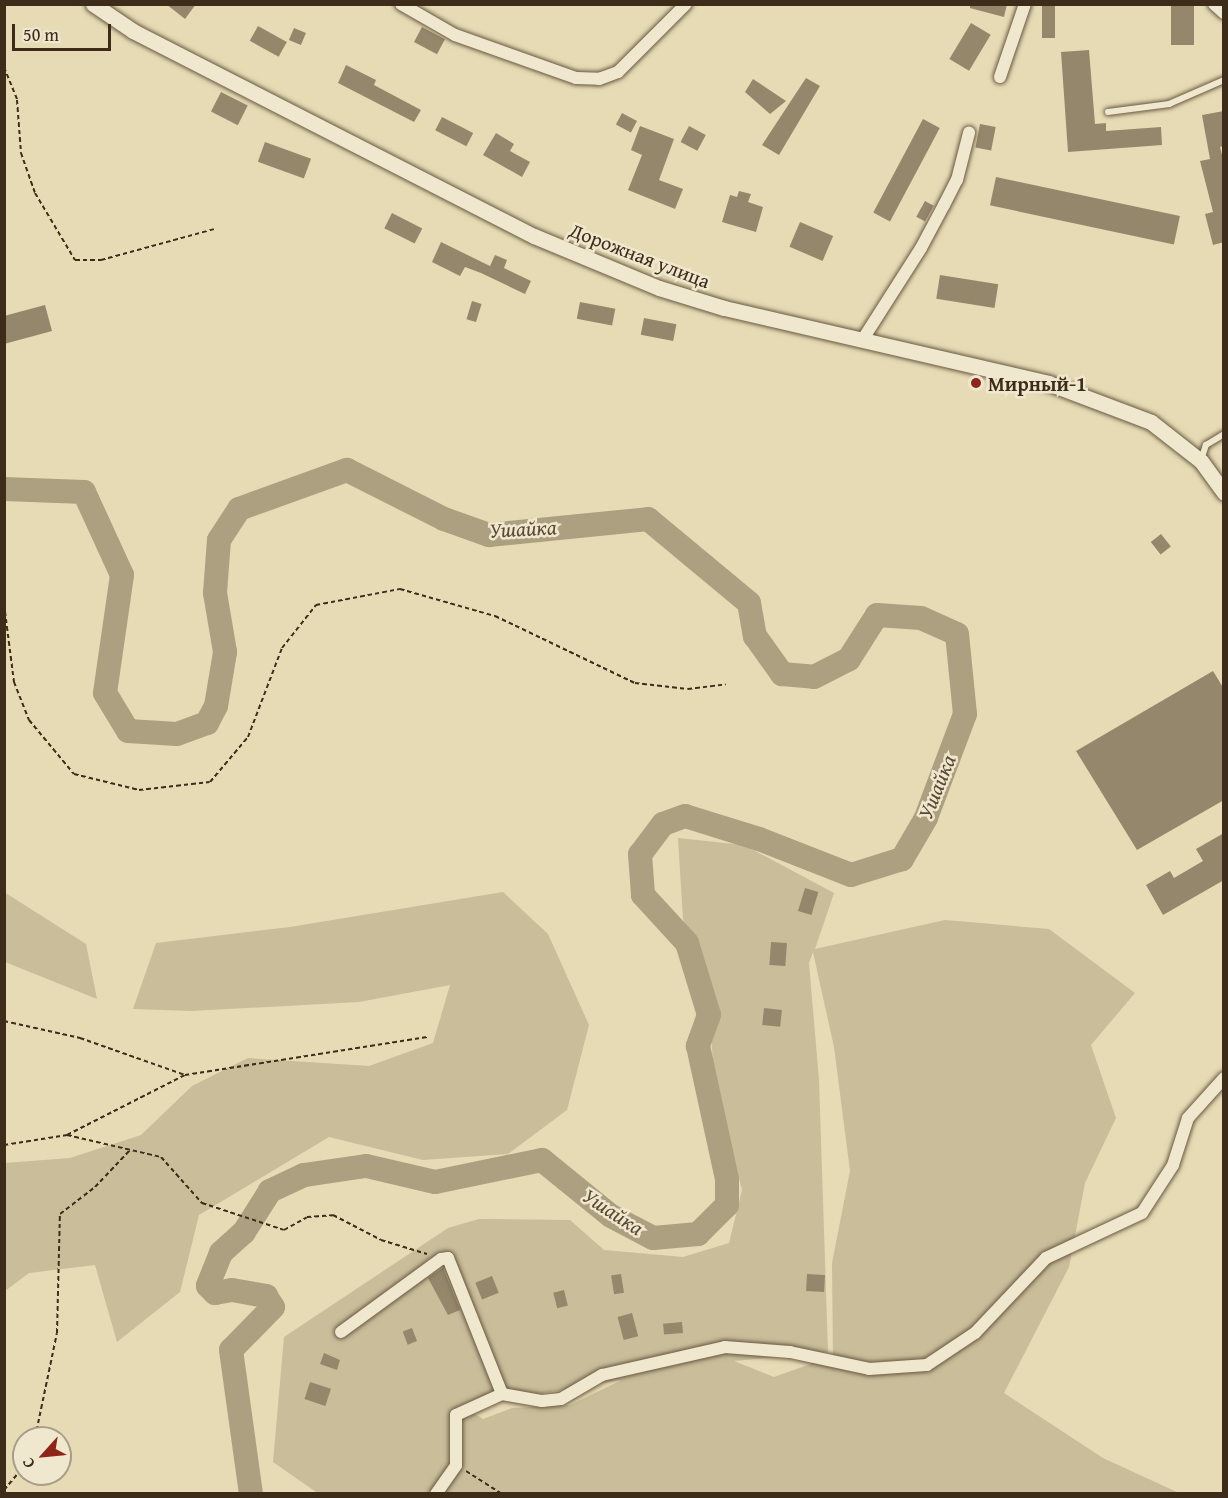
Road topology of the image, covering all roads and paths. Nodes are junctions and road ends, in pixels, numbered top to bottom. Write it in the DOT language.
graph roads {
  1 [pos="93,4"];
  2 [pos="401,4"];
  3 [pos="686,4"];
  4 [pos="1025,4"];
  5 [pos="1214,4"];
  6 [pos="1224,13"];
  7 [pos="4,67"];
  8 [pos="1000,77"];
  9 [pos="1224,80"];
  10 [pos="1108,112"];
  11 [pos="969,133"];
  12 [pos="213,229"];
  13 [pos="863,339"];
  14 [pos="1224,434"];
  15 [pos="1201,461"];
  16 [pos="1224,493"];
  17 [pos="4,604"];
  18 [pos="726,684"];
  19 [pos="4,1021"];
  20 [pos="427,1037"];
  21 [pos="185,1075"];
  22 [pos="1224,1078"];
  23 [pos="67,1135"];
  24 [pos="4,1145"];
  25 [pos="130,1150"];
  26 [pos="441,1259"];
  27 [pos="341,1332"];
  28 [pos="502,1394"];
  29 [pos="38,1426"];
  30 [pos="456,1465"];
  31 [pos="436,1494"];
  32 [pos="502,1494"];
  1 -- 13 [label="street, Дорожная улица"];
  2 -- 3 [label="street"];
  4 -- 8 [label="street"];
  5 -- 6 [label="street"];
  7 -- 12 [label="path"];
  9 -- 10 [label="lane"];
  11 -- 13 [label="street"];
  13 -- 15 [label="street, Дорожная улица"];
  14 -- 15 [label="lane"];
  15 -- 16 [label="street, Дорожная улица"];
  17 -- 18 [label="path"];
  19 -- 21 [label="path"];
  20 -- 21 [label="path"];
  21 -- 23 [label="path"];
  22 -- 28 [label="street"];
  23 -- 24 [label="path"];
  23 -- 25 [label="path"];
  25 -- 26 [label="path"];
  25 -- 29 [label="path"];
  26 -- 27 [label="street"];
  26 -- 28 [label="street"];
  28 -- 30 [label="street"];
  30 -- 31 [label="street"];
  30 -- 32 [label="path"];
}
